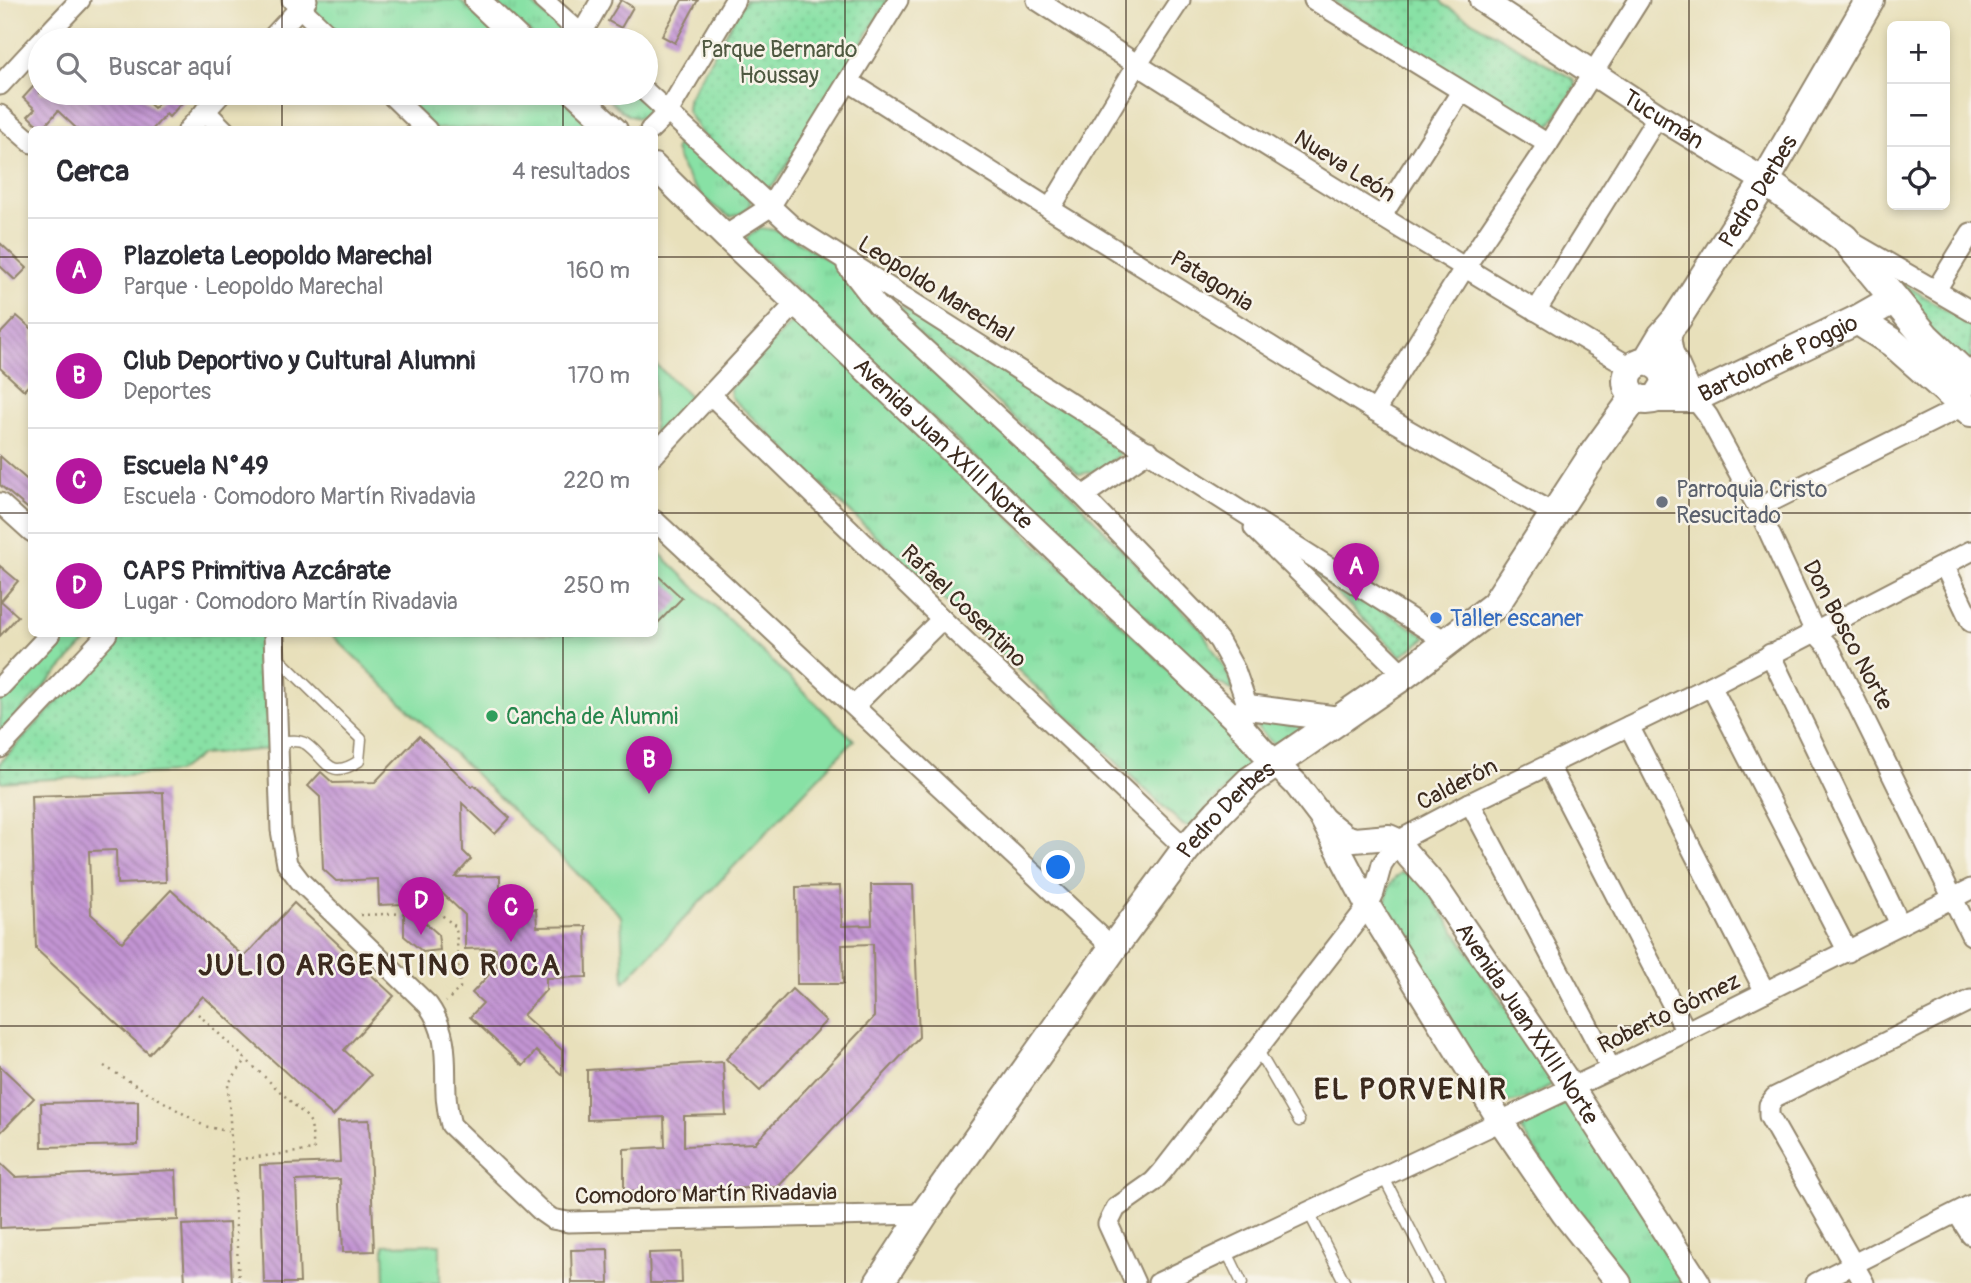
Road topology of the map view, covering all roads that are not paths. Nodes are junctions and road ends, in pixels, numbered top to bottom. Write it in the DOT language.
graph roads {
  1 [pos="80,0"];
  2 [pos="477,0"];
  3 [pos="543,0"];
  4 [pos="601,0"];
  5 [pos="735,0"];
  6 [pos="898,0"];
  7 [pos="1037,0"];
  8 [pos="1180,0"];
  9 [pos="1314,0"];
  10 [pos="1482,0"];
  11 [pos="1639,0"];
  12 [pos="1870,0"];
  13 [pos="299,2"];
  14 [pos="53,28"];
  15 [pos="279,28"];
  16 [pos="323,28"];
  17 [pos="506,28"];
  18 [pos="573,28"];
  19 [pos="588,28"];
  20 [pos="28,55"];
  21 [pos="1137,65"];
  22 [pos="1594,73"];
  23 [pos="848,81"];
  24 [pos="0,85"];
  25 [pos="1461,92"];
  26 [pos="658,103"];
  27 [pos="211,105"];
  28 [pos="401,105"];
  29 [pos="586,105"];
  30 [pos="205,111"];
  31 [pos="668,112"];
  32 [pos="0,115"];
  33 [pos="1658,116"];
  34 [pos="192,126"];
  35 [pos="220,126"];
  36 [pos="423,126"];
  37 [pos="606,126"];
  38 [pos="654,126"];
  39 [pos="28,140"];
  40 [pos="1548,144"];
  41 [pos="658,170"];
  42 [pos="1765,181"];
  43 [pos="770,207"];
  44 [pos="1050,209"];
  45 [pos="1381,217"];
  46 [pos="1971,233"];
  47 [pos="725,236"];
  48 [pos="1843,238"];
  49 [pos="839,257"];
  50 [pos="1465,267"];
  51 [pos="1936,290"];
  52 [pos="1895,299"];
  53 [pos="796,303"];
  54 [pos="1536,311"];
  55 [pos="1971,311"];
  56 [pos="1676,320"];
  57 [pos="1857,320"];
  58 [pos="1639,365"];
  59 [pos="711,395"];
  60 [pos="1646,398"];
  61 [pos="1693,398"];
  62 [pos="1969,399"];
  63 [pos="1376,411"];
  64 [pos="658,451"];
  65 [pos="1149,451"];
  66 [pos="1083,496"];
  67 [pos="1223,498"];
  68 [pos="0,503"];
  69 [pos="1758,508"];
  70 [pos="1554,514"];
  71 [pos="658,524"];
  72 [pos="28,528"];
  73 [pos="1971,551"];
  74 [pos="1944,565"];
  75 [pos="942,620"];
  76 [pos="1971,622"];
  77 [pos="1815,632"];
  78 [pos="47,637"];
  79 [pos="104,637"];
  80 [pos="274,637"];
  81 [pos="1447,642"];
  82 [pos="275,654"];
  83 [pos="1770,654"];
  84 [pos="1404,674"];
  85 [pos="1711,685"];
  86 [pos="0,687"];
  87 [pos="854,706"];
  88 [pos="1241,713"];
  89 [pos="1339,719"];
  90 [pos="1629,726"];
  91 [pos="278,742"];
  92 [pos="0,748"];
  93 [pos="1277,764"];
  94 [pos="1549,766"];
  95 [pos="1470,803"];
  96 [pos="1322,818"];
  97 [pos="1398,841"];
  98 [pos="1186,849"];
  99 [pos="1971,889"];
  100 [pos="1953,898"];
  101 [pos="1368,906"];
  102 [pos="1900,925"];
  103 [pos="1971,935"];
  104 [pos="1113,948"];
  105 [pos="1848,952"];
  106 [pos="1765,992"];
  107 [pos="1971,1000"];
  108 [pos="1686,1031"];
  109 [pos="1257,1049"];
  110 [pos="1611,1069"];
  111 [pos="1572,1088"];
  112 [pos="1299,1121"];
  113 [pos="1501,1122"];
  114 [pos="1383,1176"];
  115 [pos="1964,1209"];
  116 [pos="1308,1211"];
  117 [pos="924,1214"];
  118 [pos="1971,1235"];
  119 [pos="1226,1250"];
  120 [pos="1853,1265"];
  121 [pos="879,1283"];
  122 [pos="1135,1283"];
  123 [pos="1158,1283"];
  124 [pos="1242,1283"];
  125 [pos="1345,1283"];
  126 [pos="1438,1283"];
  127 [pos="1619,1283"];
  128 [pos="1698,1283"];
  129 [pos="1815,1283"];
  130 [pos="1864,1283"];
  1 -- 14 [label="street"];
  2 -- 17 [label="street"];
  3 -- 18 [label="street"];
  4 -- 19 [label="street"];
  5 -- 31 [label="street"];
  6 -- 23 [label="street"];
  7 -- 21 [label="street, Nueva León"];
  8 -- 21 [label="street"];
  9 -- 25 [label="street"];
  10 -- 22 [label="street, Tucumán"];
  11 -- 22 [label="street"];
  12 -- 42 [label="main road, Pedro Derbes"];
  13 -- 15 [label="street"];
  13 -- 16 [label="street"];
  20 -- 24 [label="street"];
  21 -- 44 [label="street"];
  21 -- 45 [label="street, Nueva León"];
  22 -- 33 [label="street, Tucumán"];
  22 -- 40 [label="street"];
  23 -- 43 [label="street"];
  23 -- 44 [label="street, Patagonia"];
  25 -- 40 [label="street"];
  25 -- 45 [label="street"];
  26 -- 31 [label="street, Leopoldo Marechal"];
  27 -- 30 [label="street"];
  28 -- 36 [label="street"];
  29 -- 37 [label="street"];
  30 -- 34 [label="street"];
  30 -- 35 [label="street"];
  31 -- 38 [label="street"];
  31 -- 43 [label="street, Leopoldo Marechal"];
  32 -- 39 [label="street"];
  33 -- 42 [label="street, Tucumán"];
  33 -- 54 [label="street"];
  40 -- 50 [label="street"];
  41 -- 47 [label="street, Avenida Juan XXIII Norte"];
  42 -- 48 [label="main road, Tucumán"];
  42 -- 56 [label="main road, Pedro Derbes"];
  43 -- 47 [label="street"];
  43 -- 49 [label="street, Leopoldo Marechal"];
  44 -- 63 [label="street, Patagonia"];
  45 -- 50 [label="street, Nueva León"];
  46 -- 51 [label="street"];
  47 -- 53 [label="street, Avenida Juan XXIII Norte"];
  48 -- 51 [label="street, Tucumán"];
  48 -- 52 [label="main road, Tucumán"];
  49 -- 65 [label="street, Leopoldo Marechal"];
  49 -- 66 [label="street, Avenida Juan XXIII Norte"];
  50 -- 54 [label="street, Nueva León"];
  50 -- 63 [label="street"];
  51 -- 55 [label="street, Tucumán"];
  52 -- 57 [label="main road, Bartolomé Poggio"];
  52 -- 62 [label="main road, Tucumán"];
  53 -- 59 [label="street"];
  53 -- 88 [label="street, Avenida Juan XXIII Norte"];
  54 -- 58 [label="street, Nueva León"];
  56 -- 58 [label="main road, Pedro Derbes"];
  56 -- 61 [label="street, Don Bosco Norte"];
  57 -- 61 [label="main road, Bartolomé Poggio"];
  57 -- 62 [label="main road"];
  58 -- 60 [label="main road"];
  59 -- 64 [label="street"];
  59 -- 75 [label="street, Rafael Cosentino"];
  60 -- 61 [label="main road, Bartolomé Poggio"];
  60 -- 70 [label="main road, Pedro Derbes"];
  61 -- 69 [label="street, Don Bosco Norte"];
  62 -- 69 [label="street"];
  63 -- 70 [label="street, Patagonia"];
  65 -- 66 [label="street"];
  65 -- 67 [label="street, Leopoldo Marechal"];
  66 -- 88 [label="street, Avenida Juan XXIII Norte"];
  67 -- 81 [label="street, Leopoldo Marechal"];
  67 -- 84 [label="street, Leopoldo Marechal"];
  68 -- 72 [label="street"];
  69 -- 77 [label="street, Don Bosco Norte"];
  70 -- 81 [label="main road, Pedro Derbes"];
  71 -- 87 [label="street"];
  73 -- 74 [label="street, Calderón"];
  74 -- 76 [label="street"];
  74 -- 77 [label="street, Calderón"];
  75 -- 87 [label="street"];
  75 -- 98 [label="street, Rafael Cosentino"];
  77 -- 83 [label="street, Calderón"];
  77 -- 100 [label="street, Don Bosco Norte"];
  78 -- 86 [label="street"];
  79 -- 92 [label="street"];
  80 -- 82 [label="street, Comodoro Martín Rivadavia"];
  81 -- 84 [label="main road, Pedro Derbes"];
  82 -- 91 [label="street, Comodoro Martín Rivadavia"];
  82 -- 91 [label="lane"];
  83 -- 85 [label="street, Calderón"];
  83 -- 102 [label="street"];
  84 -- 89 [label="main road, Pedro Derbes"];
  85 -- 90 [label="street, Calderón"];
  85 -- 105 [label="street"];
  87 -- 104 [label="street"];
  88 -- 89 [label="street"];
  88 -- 93 [label="street, Avenida Juan XXIII Norte"];
  89 -- 93 [label="main road, Pedro Derbes"];
  90 -- 94 [label="street, Calderón"];
  90 -- 106 [label="street"];
  91 -- 117 [label="street, Comodoro Martín Rivadavia"];
  93 -- 96 [label="street, Avenida Juan XXIII Norte"];
  93 -- 98 [label="main road, Pedro Derbes"];
  94 -- 95 [label="street, Calderón"];
  94 -- 108 [label="street"];
  95 -- 97 [label="street, Calderón"];
  95 -- 110 [label="street"];
  96 -- 97 [label="street, Avenida Juan XXIII Norte"];
  96 -- 101 [label="street, Avenida Juan XXIII Norte"];
  97 -- 101 [label="street"];
  97 -- 111 [label="street, Avenida Juan XXIII Norte"];
  98 -- 104 [label="main road, Pedro Derbes"];
  99 -- 100 [label="street, Roberto Gómez"];
  100 -- 102 [label="street, Roberto Gómez"];
  100 -- 103 [label="street, Don Bosco Norte"];
  101 -- 109 [label="street"];
  101 -- 113 [label="street, Avenida Juan XXIII Norte"];
  102 -- 105 [label="street, Roberto Gómez"];
  104 -- 117 [label="main road, Pedro Derbes"];
  105 -- 106 [label="street, Roberto Gómez"];
  106 -- 108 [label="street, Roberto Gómez"];
  107 -- 120 [label="street"];
  108 -- 110 [label="street, Roberto Gómez"];
  109 -- 112 [label="lane"];
  109 -- 122 [label="street"];
  110 -- 111 [label="street, Roberto Gómez"];
  111 -- 113 [label="street, Roberto Gómez"];
  111 -- 128 [label="street, Avenida Juan XXIII Norte"];
  113 -- 114 [label="street, Roberto Gómez"];
  113 -- 127 [label="street, Avenida Juan XXIII Norte"];
  114 -- 116 [label="street, Roberto Gómez"];
  114 -- 126 [label="lane"];
  115 -- 118 [label="street"];
  115 -- 120 [label="street"];
  116 -- 119 [label="street, Roberto Gómez"];
  116 -- 125 [label="lane"];
  117 -- 121 [label="main road, Pedro Derbes"];
  119 -- 123 [label="street, Roberto Gómez"];
  119 -- 124 [label="lane"];
  120 -- 129 [label="street"];
  120 -- 130 [label="street"];
}
